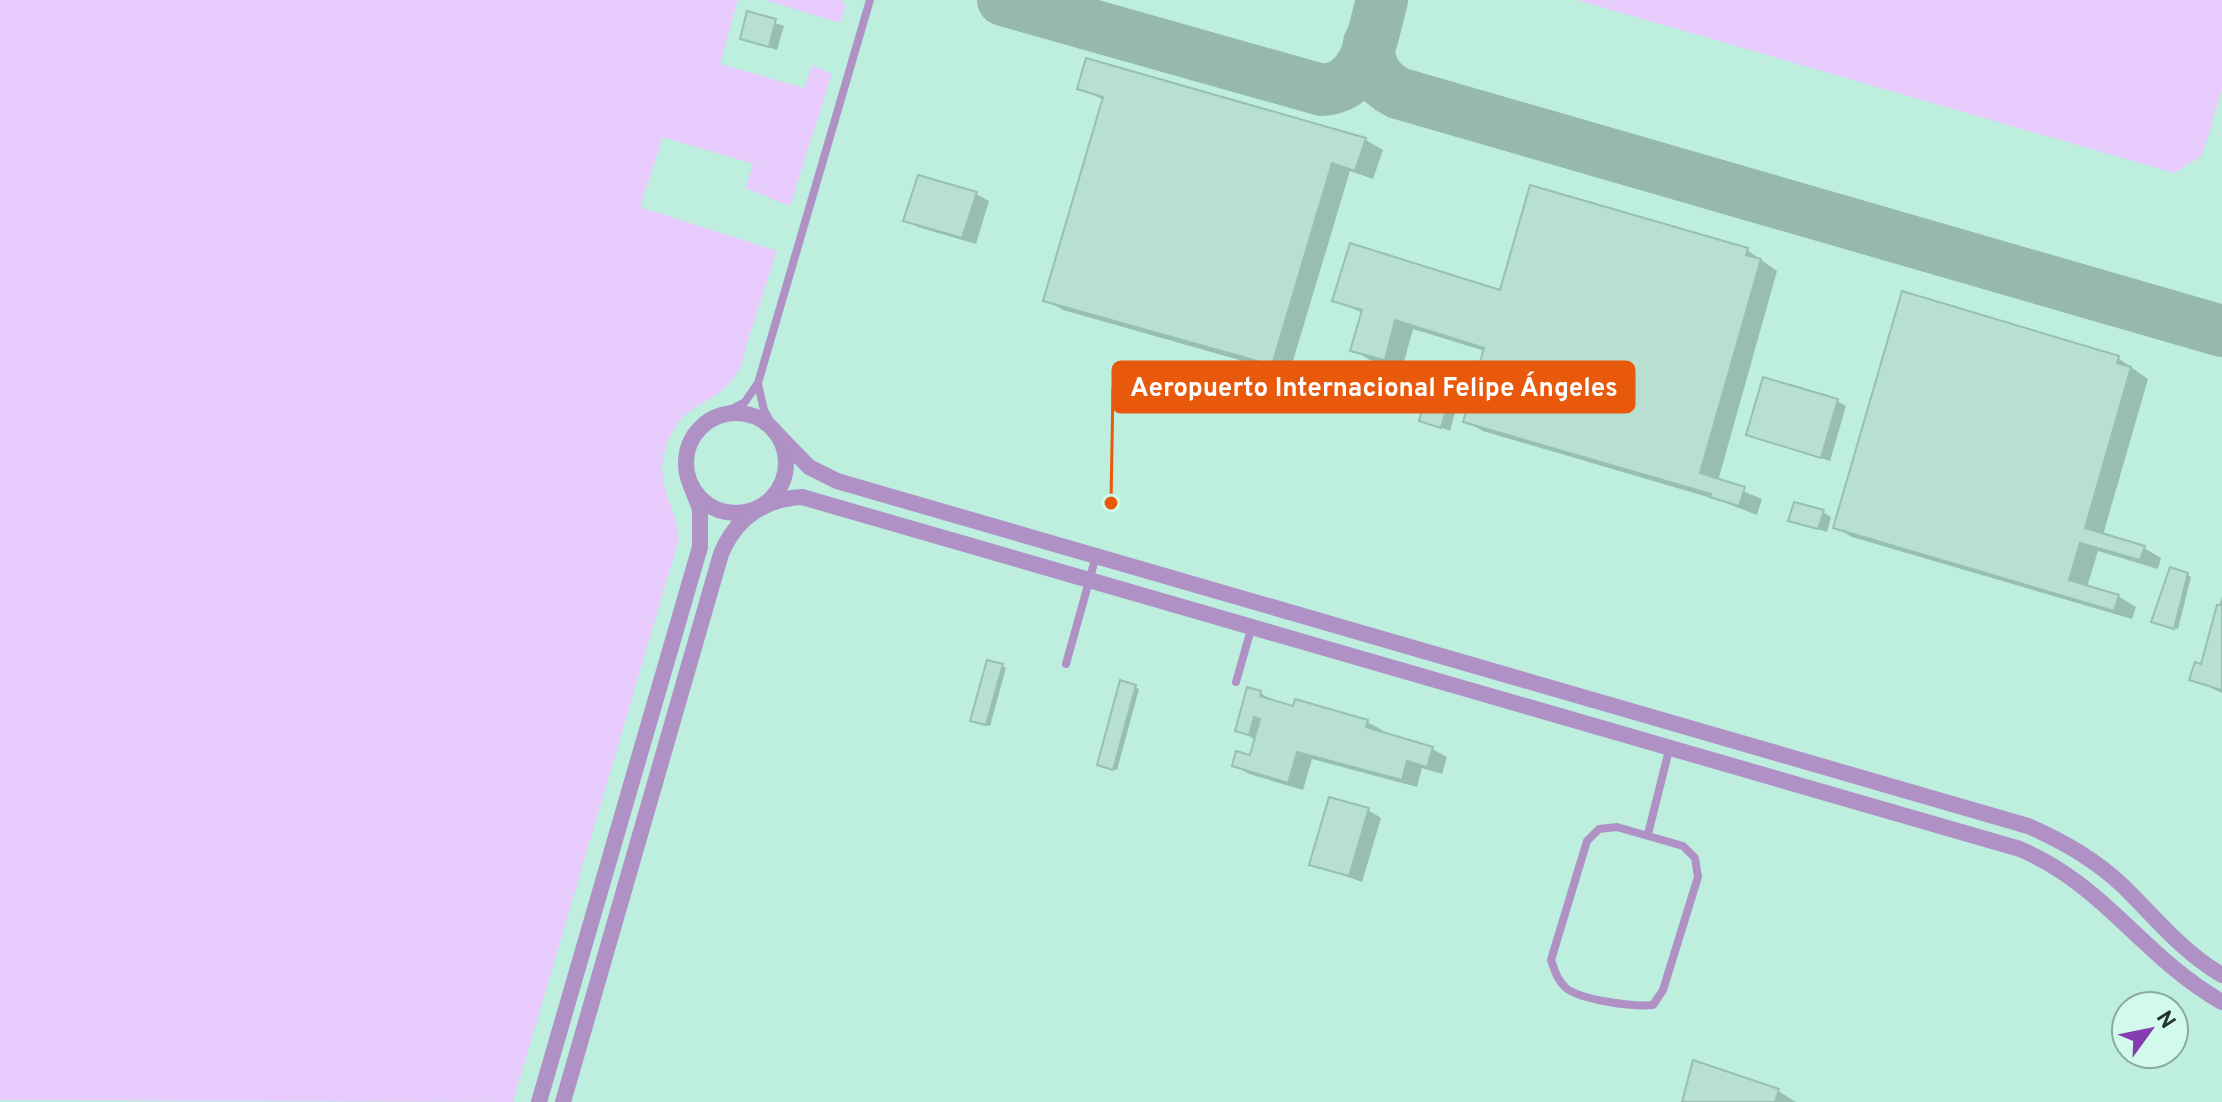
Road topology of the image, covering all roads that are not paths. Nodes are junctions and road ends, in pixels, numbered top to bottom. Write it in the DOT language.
graph roads {
  1 [pos="870,0"];
  2 [pos="758,383"];
  3 [pos="719,416"];
  4 [pos="777,434"];
  5 [pos="691,486"];
  6 [pos="762,506"];
  7 [pos="1096,555"];
  8 [pos="1090,577"];
  9 [pos="1252,625"];
  10 [pos="1066,664"];
  11 [pos="1236,682"];
  12 [pos="1670,746"];
  13 [pos="1648,834"];
  14 [pos="2222,975"];
  15 [pos="2222,1002"];
  16 [pos="539,1102"];
  17 [pos="563,1102"];
  1 -- 2 [label="lane"];
  2 -- 3 [label="lane"];
  2 -- 4 [label="lane"];
  3 -- 4 [label="street"];
  3 -- 5 [label="street"];
  4 -- 6 [label="street"];
  4 -- 7 [label="street"];
  5 -- 6 [label="street"];
  5 -- 16 [label="street"];
  6 -- 8 [label="street"];
  6 -- 17 [label="street"];
  7 -- 8 [label="lane"];
  7 -- 14 [label="street"];
  8 -- 9 [label="street"];
  8 -- 10 [label="lane"];
  9 -- 11 [label="lane"];
  9 -- 12 [label="street"];
  12 -- 13 [label="lane"];
  12 -- 15 [label="street"];
  13 -- 13 [label="lane"];
}
